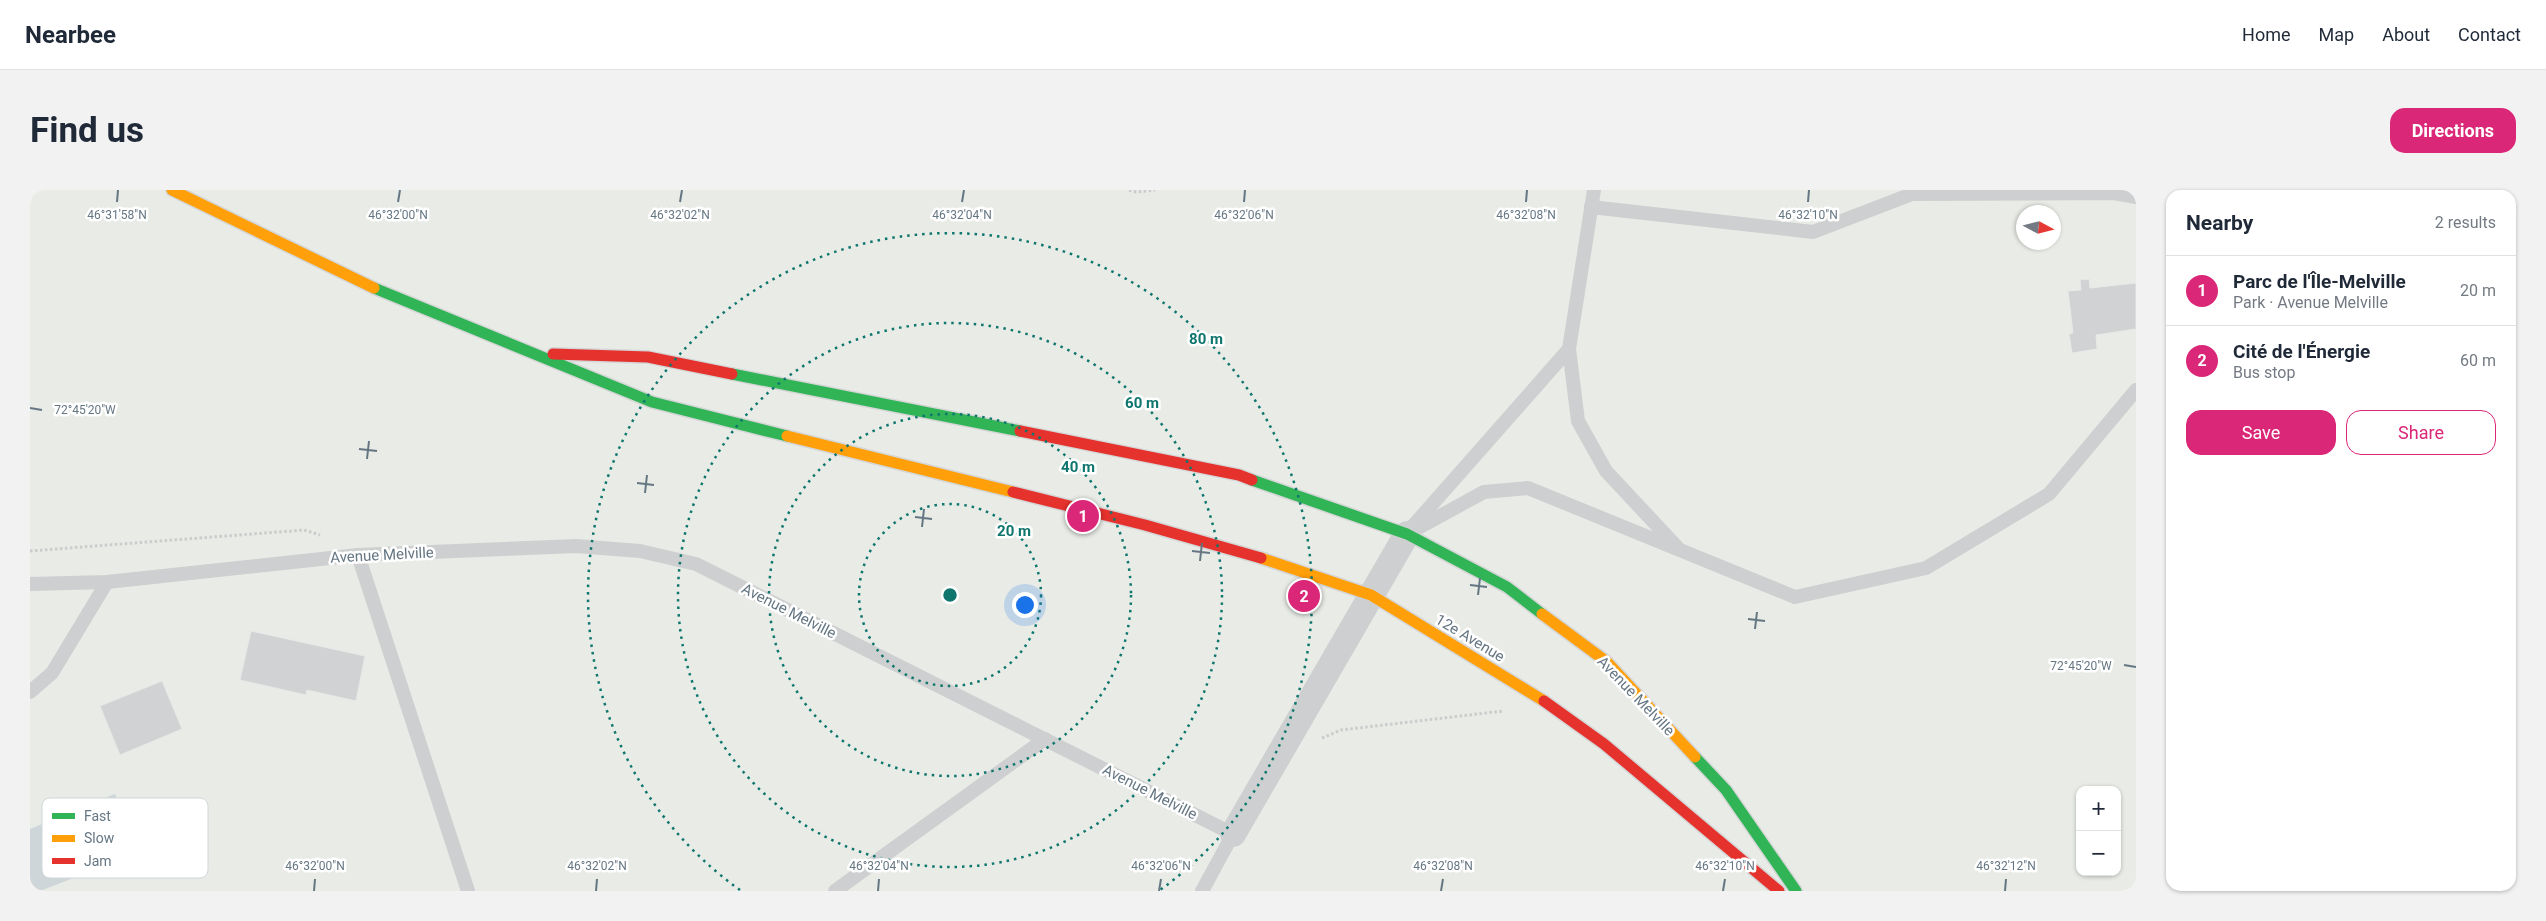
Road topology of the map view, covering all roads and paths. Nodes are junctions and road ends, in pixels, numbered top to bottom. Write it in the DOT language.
graph roads {
  1 [pos="172,190"];
  2 [pos="1129,190"];
  3 [pos="1155,190"];
  4 [pos="1594,190"];
  5 [pos="2136,197"];
  6 [pos="1591,207"];
  7 [pos="1569,349"];
  8 [pos="537,353"];
  9 [pos="2136,390"];
  10 [pos="1407,534"];
  11 [pos="1680,550"];
  12 [pos="30,551"];
  13 [pos="358,555"];
  14 [pos="107,582"];
  15 [pos="30,584"];
  16 [pos="1371,595"];
  17 [pos="30,692"];
  18 [pos="1504,711"];
  19 [pos="1045,739"];
  20 [pos="1318,740"];
  21 [pos="1233,834"];
  22 [pos="468,891"];
  23 [pos="835,891"];
  24 [pos="1202,891"];
  25 [pos="1779,891"];
  26 [pos="1796,891"];
  1 -- 8 [label="main road, Avenue Melville"];
  2 -- 3 [label="path"];
  4 -- 6 [label="lane"];
  5 -- 6 [label="lane"];
  6 -- 7 [label="lane"];
  7 -- 10 [label="lane"];
  7 -- 11 [label="lane"];
  8 -- 10 [label="main road, Avenue Melville"];
  8 -- 16 [label="main road, Avenue Melville"];
  9 -- 11 [label="lane"];
  10 -- 11 [label="lane"];
  10 -- 16 [label="street"];
  10 -- 26 [label="main road, Avenue Melville"];
  12 -- 13 [label="path"];
  13 -- 14 [label="lane, Avenue Melville"];
  13 -- 19 [label="lane, Avenue Melville"];
  13 -- 22 [label="lane"];
  14 -- 15 [label="lane, Avenue Melville"];
  14 -- 17 [label="lane"];
  16 -- 21 [label="street"];
  16 -- 25 [label="main road, 12e Avenue"];
  18 -- 20 [label="path"];
  19 -- 21 [label="lane, Avenue Melville"];
  19 -- 23 [label="lane"];
  21 -- 24 [label="lane"];
}
